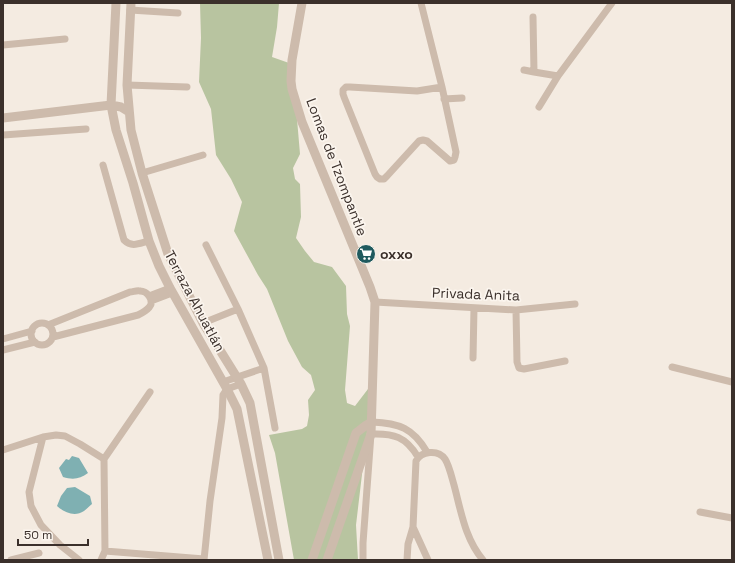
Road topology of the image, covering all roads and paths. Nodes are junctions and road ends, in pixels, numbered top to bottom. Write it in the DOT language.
graph roads {
  1 [pos="116,3"];
  2 [pos="302,3"];
  3 [pos="421,3"];
  4 [pos="612,3"];
  5 [pos="130,7"];
  6 [pos="178,13"];
  7 [pos="533,17"];
  8 [pos="66,40"];
  9 [pos="3,45"];
  10 [pos="524,70"];
  11 [pos="534,72"];
  12 [pos="558,76"];
  13 [pos="127,85"];
  14 [pos="187,87"];
  15 [pos="442,87"];
  16 [pos="462,98"];
  17 [pos="444,99"];
  18 [pos="111,105"];
  19 [pos="539,107"];
  20 [pos="129,112"];
  21 [pos="3,118"];
  22 [pos="86,129"];
  23 [pos="116,130"];
  24 [pos="131,130"];
  25 [pos="3,135"];
  26 [pos="203,155"];
  27 [pos="103,165"];
  28 [pos="142,172"];
  29 [pos="149,241"];
  30 [pos="206,245"];
  31 [pos="171,290"];
  32 [pos="150,299"];
  33 [pos="375,302"];
  34 [pos="575,304"];
  35 [pos="474,308"];
  36 [pos="238,309"];
  37 [pos="516,310"];
  38 [pos="203,323"];
  39 [pos="48,325"];
  40 [pos="32,330"];
  41 [pos="53,337"];
  42 [pos="3,338"];
  43 [pos="35,342"];
  44 [pos="3,350"];
  45 [pos="473,358"];
  46 [pos="565,361"];
  47 [pos="672,367"];
  48 [pos="264,368"];
  49 [pos="239,381"];
  50 [pos="732,382"];
  51 [pos="225,386"];
  52 [pos="150,392"];
  53 [pos="372,422"];
  54 [pos="275,428"];
  55 [pos="371,434"];
  56 [pos="43,438"];
  57 [pos="3,450"];
  58 [pos="423,454"];
  59 [pos="104,459"];
  60 [pos="700,512"];
  61 [pos="732,518"];
  62 [pos="413,527"];
  63 [pos="105,551"];
  64 [pos="39,553"];
  65 [pos="204,559"];
  66 [pos="11,560"];
  67 [pos="79,560"];
  68 [pos="101,560"];
  69 [pos="268,560"];
  70 [pos="279,560"];
  71 [pos="312,560"];
  72 [pos="327,560"];
  73 [pos="363,560"];
  74 [pos="407,560"];
  75 [pos="428,560"];
  76 [pos="483,560"];
  1 -- 18 [label="street, Terraza Ahuatlán"];
  2 -- 33 [label="street, Lomas de Tzompantle"];
  3 -- 15 [label="street"];
  4 -- 12 [label="street"];
  5 -- 6 [label="street"];
  5 -- 13 [label="street, Terraza Ahuatlán"];
  7 -- 11 [label="street"];
  8 -- 9 [label="street"];
  10 -- 11 [label="street"];
  11 -- 12 [label="street"];
  12 -- 19 [label="street"];
  13 -- 14 [label="street"];
  13 -- 20 [label="street, Terraza Ahuatlán"];
  15 -- 17 [label="street"];
  15 -- 17 [label="street"];
  16 -- 17 [label="street"];
  18 -- 20 [label="street"];
  18 -- 21 [label="street"];
  18 -- 23 [label="street, Terraza Ahuatlán"];
  20 -- 24 [label="street, Terraza Ahuatlán"];
  22 -- 25 [label="street"];
  23 -- 24 [label="street"];
  23 -- 29 [label="street, Terraza Ahuatlán"];
  24 -- 28 [label="street, Terraza Ahuatlán"];
  26 -- 28 [label="street"];
  27 -- 29 [label="street"];
  28 -- 38 [label="street, Terraza Ahuatlán"];
  29 -- 31 [label="street, Terraza Ahuatlán"];
  30 -- 36 [label="street"];
  31 -- 32 [label="street"];
  31 -- 51 [label="street, Terraza Ahuatlán"];
  32 -- 39 [label="street"];
  32 -- 41 [label="street"];
  33 -- 35 [label="street, Privada Anita"];
  33 -- 53 [label="street, Lomas de Tzompantle"];
  34 -- 37 [label="street, Privada Anita"];
  35 -- 37 [label="street, Privada Anita"];
  35 -- 45 [label="street"];
  36 -- 38 [label="street"];
  36 -- 48 [label="street"];
  37 -- 46 [label="street"];
  38 -- 49 [label="street, Terraza Ahuatlán"];
  39 -- 40 [label="street"];
  39 -- 41 [label="street"];
  40 -- 42 [label="street"];
  40 -- 43 [label="street"];
  41 -- 43 [label="street"];
  43 -- 44 [label="street"];
  47 -- 50 [label="street"];
  48 -- 49 [label="street"];
  48 -- 54 [label="street"];
  49 -- 51 [label="street"];
  49 -- 70 [label="street, Terraza Ahuatlán"];
  51 -- 65 [label="street"];
  51 -- 69 [label="street, Terraza Ahuatlán"];
  52 -- 59 [label="street"];
  53 -- 55 [label="street, Lomas de Tzompantle"];
  53 -- 58 [label="street"];
  53 -- 71 [label="street"];
  55 -- 58 [label="street"];
  55 -- 72 [label="street"];
  55 -- 73 [label="street"];
  56 -- 57 [label="street"];
  56 -- 59 [label="street"];
  56 -- 67 [label="street"];
  58 -- 62 [label="street"];
  58 -- 76 [label="street"];
  59 -- 63 [label="street"];
  60 -- 61 [label="street"];
  62 -- 74 [label="street"];
  62 -- 75 [label="street"];
  63 -- 65 [label="street"];
  63 -- 68 [label="street"];
  64 -- 66 [label="street"];
}
